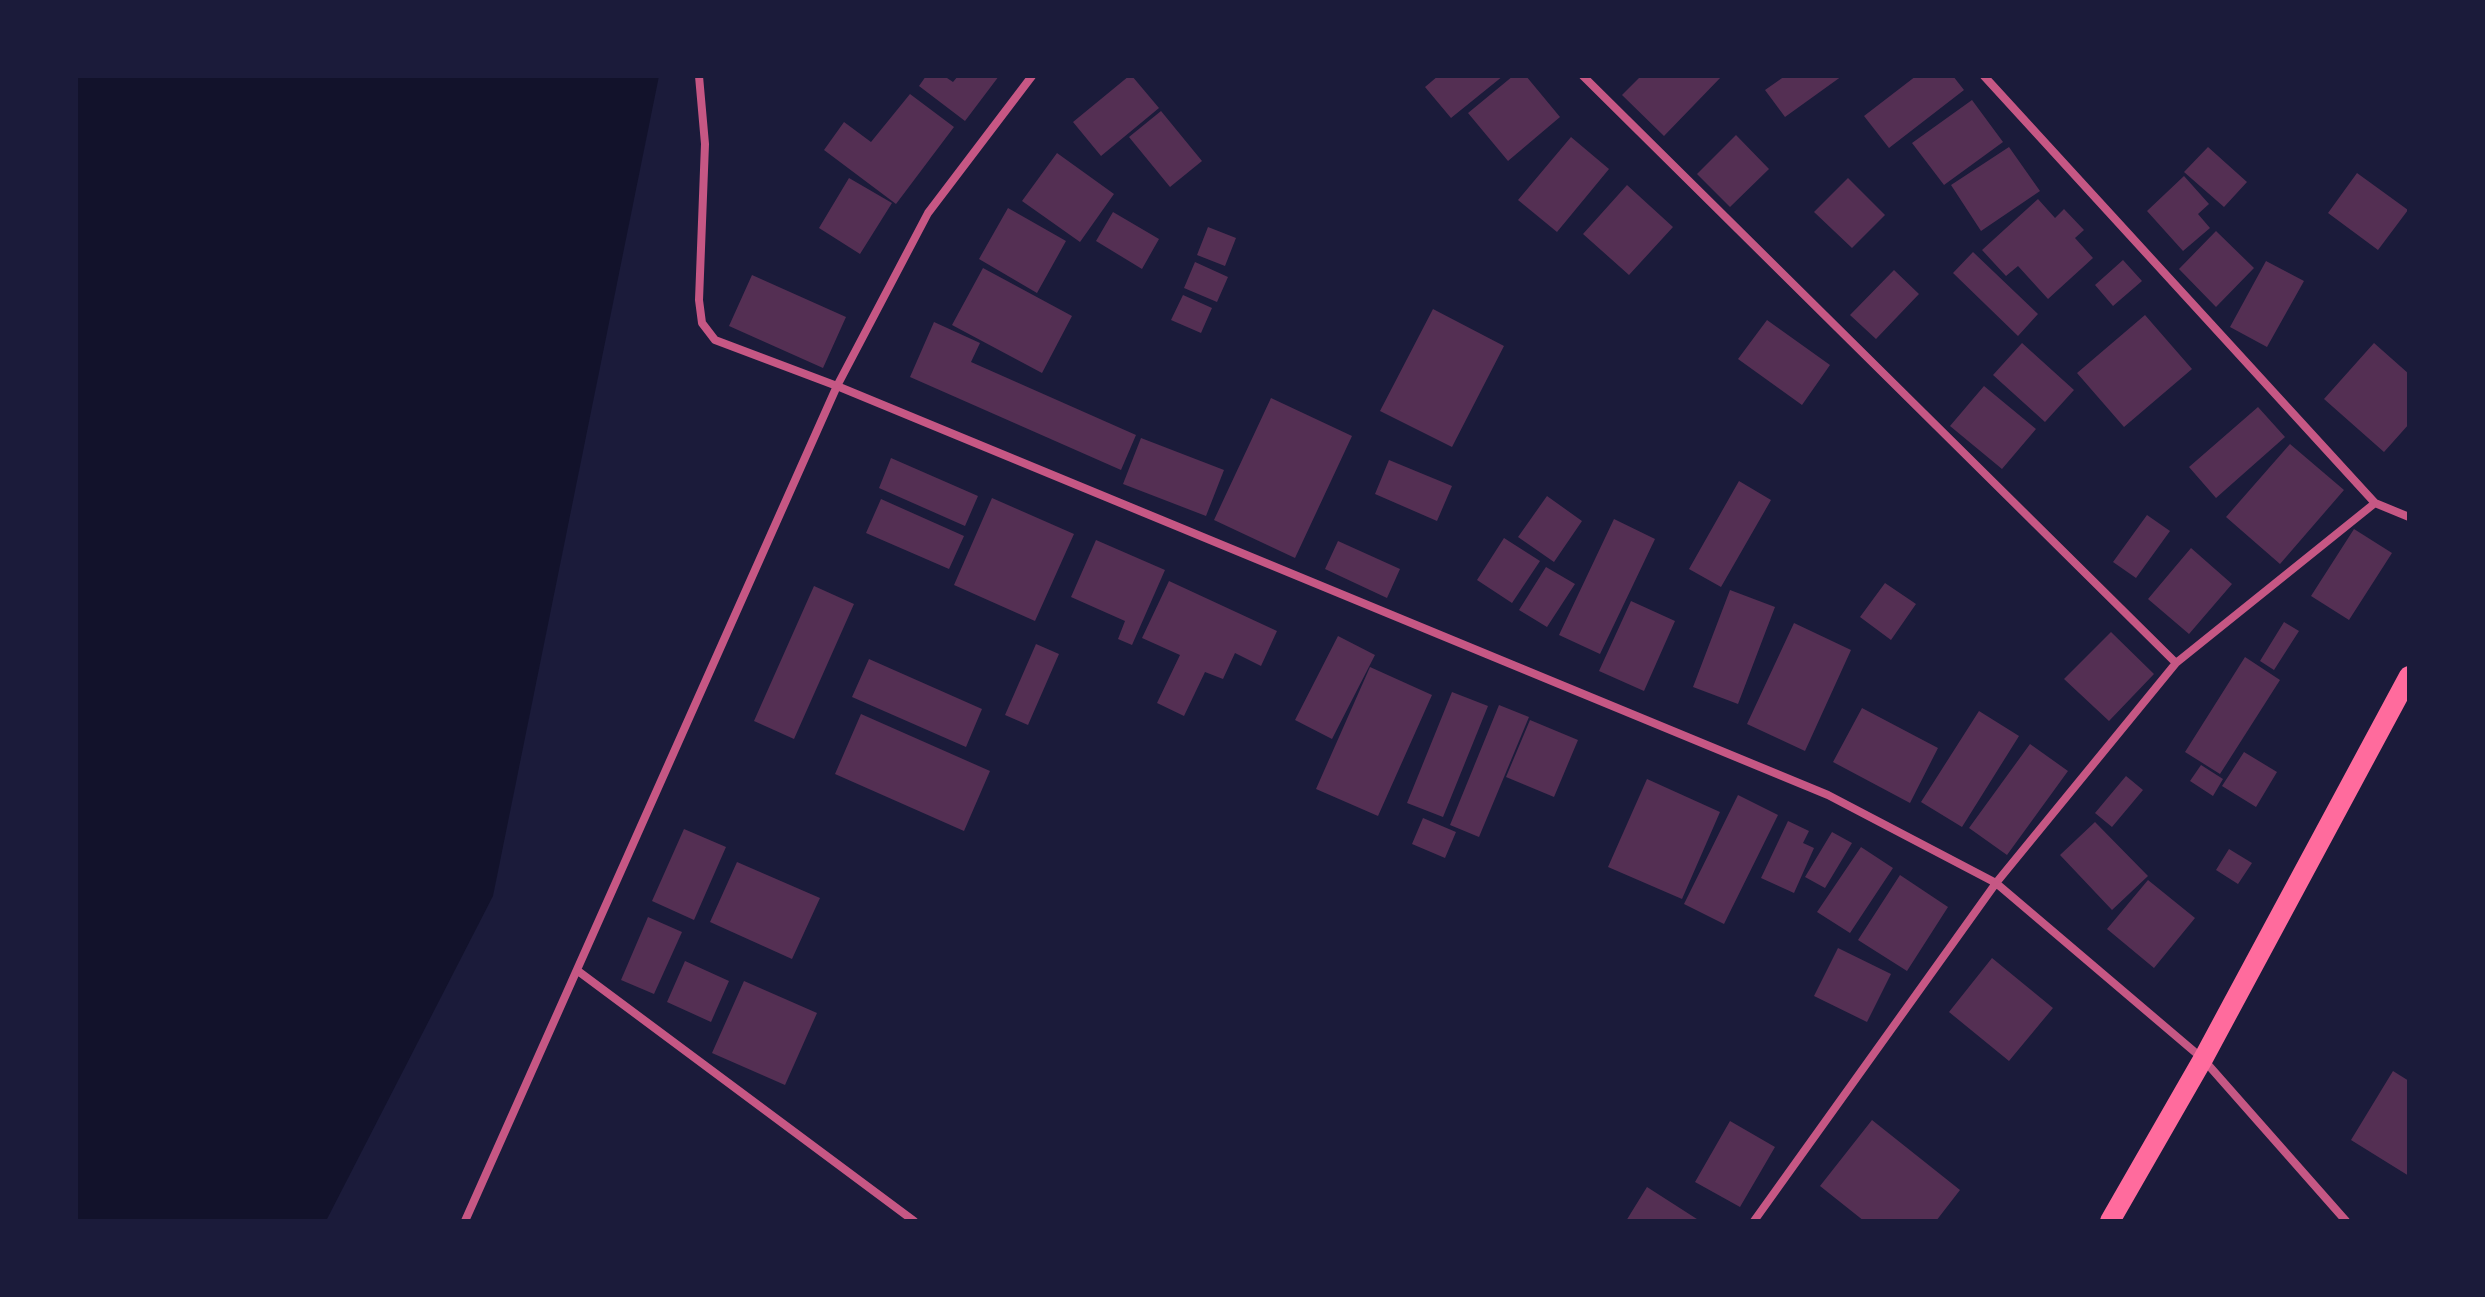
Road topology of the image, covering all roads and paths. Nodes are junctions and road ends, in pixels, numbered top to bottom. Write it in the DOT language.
graph roads {
  1 [pos="699,76"];
  2 [pos="1032,76"];
  3 [pos="1583,76"];
  4 [pos="1984,76"];
  5 [pos="837,386"];
  6 [pos="2375,503"];
  7 [pos="2409,517"];
  8 [pos="2176,663"];
  9 [pos="2409,676"];
  10 [pos="1996,883"];
  11 [pos="578,971"];
  12 [pos="2203,1059"];
  13 [pos="465,1221"];
  14 [pos="914,1221"];
  15 [pos="1754,1221"];
  16 [pos="2110,1221"];
  17 [pos="2346,1221"];
  1 -- 5 [label="street"];
  2 -- 5 [label="street"];
  3 -- 8 [label="street"];
  4 -- 6 [label="street"];
  5 -- 10 [label="street"];
  5 -- 11 [label="street"];
  6 -- 7 [label="street"];
  6 -- 8 [label="street"];
  8 -- 10 [label="street"];
  9 -- 12 [label="main road"];
  10 -- 12 [label="street"];
  10 -- 15 [label="street"];
  11 -- 13 [label="street"];
  11 -- 14 [label="street"];
  12 -- 16 [label="main road"];
  12 -- 17 [label="street"];
}
